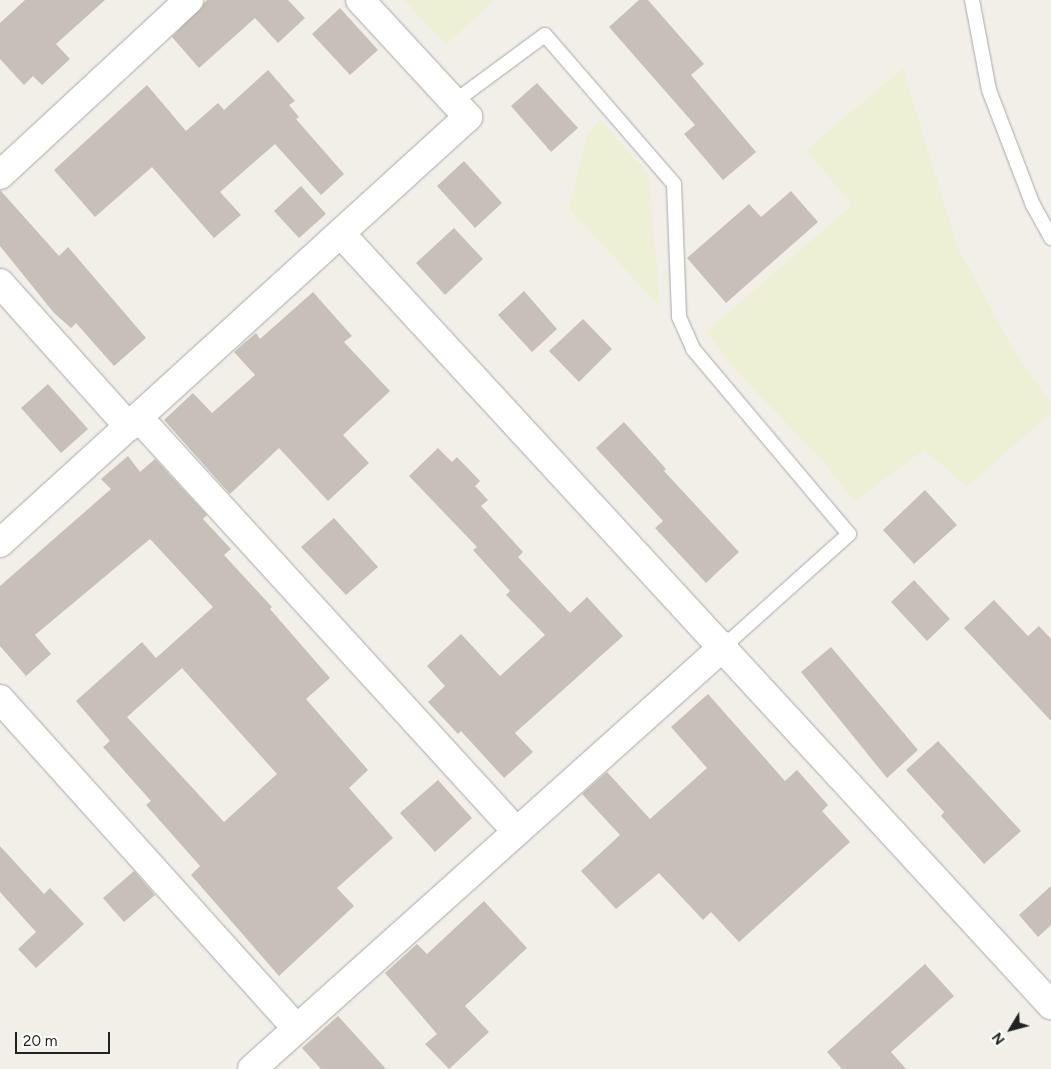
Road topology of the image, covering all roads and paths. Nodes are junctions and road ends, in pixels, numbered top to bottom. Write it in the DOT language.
graph roads {
  1 [pos="189,0"];
  2 [pos="360,0"];
  3 [pos="972,0"];
  4 [pos="454,102"];
  5 [pos="0,175"];
  6 [pos="342,234"];
  7 [pos="1051,238"];
  8 [pos="0,283"];
  9 [pos="134,423"];
  10 [pos="0,543"];
  11 [pos="724,646"];
  12 [pos="0,699"];
  13 [pos="516,831"];
  14 [pos="1051,1005"];
  15 [pos="296,1028"];
  16 [pos="252,1069"];
  1 -- 5 [label="street"];
  2 -- 4 [label="street"];
  3 -- 7 [label="lane"];
  4 -- 6 [label="street"];
  4 -- 11 [label="lane"];
  6 -- 9 [label="street"];
  6 -- 11 [label="street"];
  8 -- 9 [label="street"];
  9 -- 10 [label="street"];
  9 -- 13 [label="street"];
  11 -- 13 [label="street"];
  11 -- 14 [label="street"];
  12 -- 15 [label="street"];
  13 -- 15 [label="street"];
  15 -- 16 [label="street"];
}
